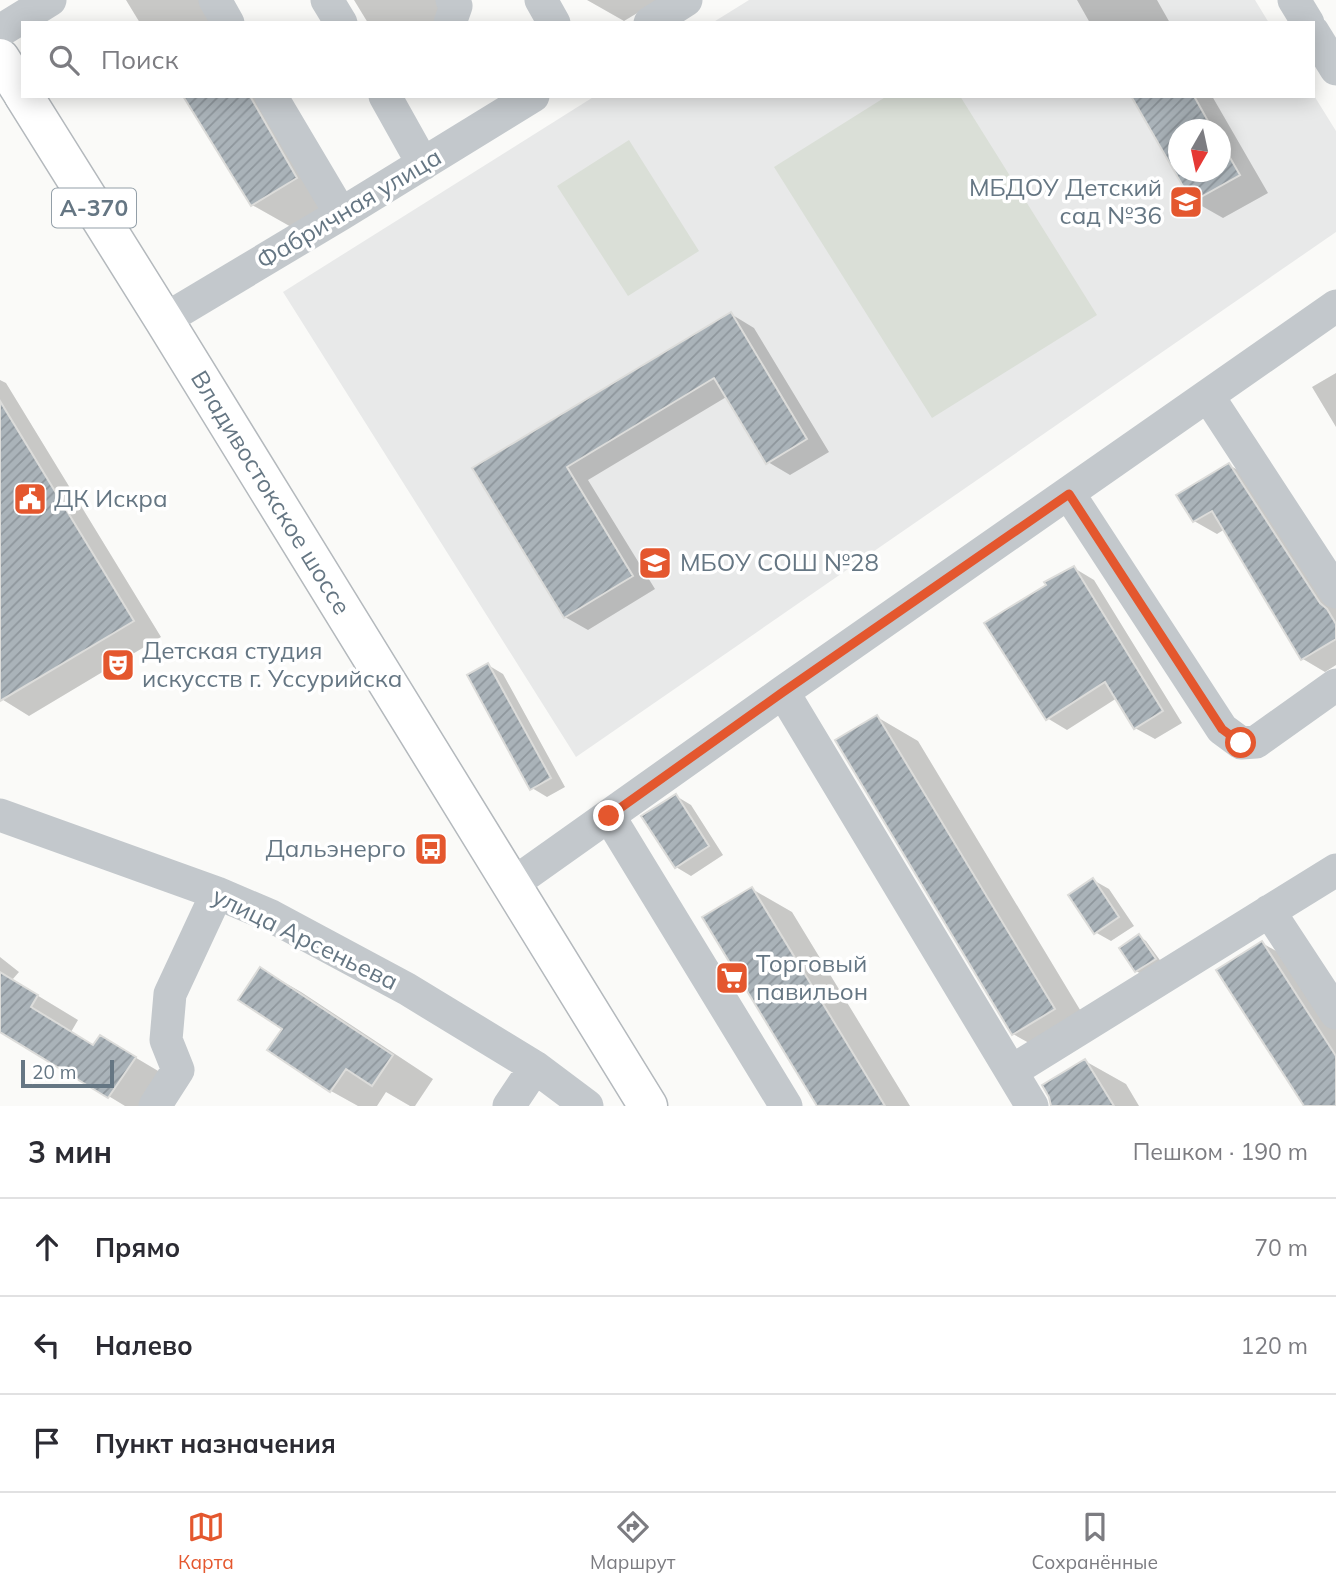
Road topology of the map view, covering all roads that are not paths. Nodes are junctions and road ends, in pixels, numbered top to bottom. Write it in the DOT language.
graph roads {
  1 [pos="50,0"];
  2 [pos="215,0"];
  3 [pos="327,0"];
  4 [pos="452,0"];
  5 [pos="541,0"];
  6 [pos="686,0"];
  7 [pos="1294,0"];
  8 [pos="227,21"];
  9 [pos="340,21"];
  10 [pos="451,21"];
  11 [pos="553,21"];
  12 [pos="653,21"];
  13 [pos="1307,21"];
  14 [pos="0,31"];
  15 [pos="1315,35"];
  16 [pos="0,58"];
  17 [pos="1336,69"];
  18 [pos="21,92"];
  19 [pos="25,98"];
  20 [pos="272,98"];
  21 [pos="386,98"];
  22 [pos="530,98"];
  23 [pos="424,163"];
  24 [pos="341,214"];
  25 [pos="1336,306"];
  26 [pos="164,320"];
  27 [pos="1208,396"];
  28 [pos="1069,494"];
  29 [pos="1336,592"];
  30 [pos="1336,685"];
  31 [pos="783,692"];
  32 [pos="0,815"];
  33 [pos="609,816"];
  34 [pos="1336,870"];
  35 [pos="511,885"];
  36 [pos="217,893"];
  37 [pos="1269,911"];
  38 [pos="1336,1013"];
  39 [pos="535,1067"];
  40 [pos="1012,1071"];
  41 [pos="155,1106"];
  42 [pos="509,1106"];
  43 [pos="587,1106"];
  44 [pos="648,1106"];
  45 [pos="786,1106"];
  46 [pos="1032,1106"];
  1 -- 14 [label="street"];
  2 -- 8 [label="street"];
  3 -- 9 [label="street"];
  4 -- 10 [label="street"];
  5 -- 11 [label="street"];
  6 -- 12 [label="street"];
  7 -- 13 [label="street"];
  15 -- 17 [label="street"];
  16 -- 18 [label="highway, Владивостокское шоссе / А-370"];
  19 -- 26 [label="highway, Владивостокское шоссе / А-370"];
  20 -- 24 [label="street"];
  21 -- 23 [label="street"];
  22 -- 23 [label="street, Фабричная улица"];
  23 -- 24 [label="street, Фабричная улица"];
  24 -- 26 [label="street, Фабричная улица"];
  25 -- 27 [label="street"];
  26 -- 35 [label="highway, Владивостокское шоссе / А-370"];
  27 -- 28 [label="street"];
  27 -- 29 [label="street"];
  28 -- 30 [label="street"];
  28 -- 31 [label="street"];
  31 -- 33 [label="street"];
  31 -- 40 [label="street"];
  32 -- 36 [label="street, улица Арсеньева"];
  33 -- 35 [label="street"];
  33 -- 45 [label="street"];
  34 -- 37 [label="street"];
  35 -- 44 [label="highway, Владивостокское шоссе / А-370"];
  36 -- 39 [label="street, улица Арсеньева"];
  36 -- 41 [label="street"];
  37 -- 38 [label="street"];
  37 -- 40 [label="street"];
  39 -- 42 [label="street"];
  39 -- 43 [label="street, улица Арсеньева"];
  40 -- 46 [label="street"];
}
